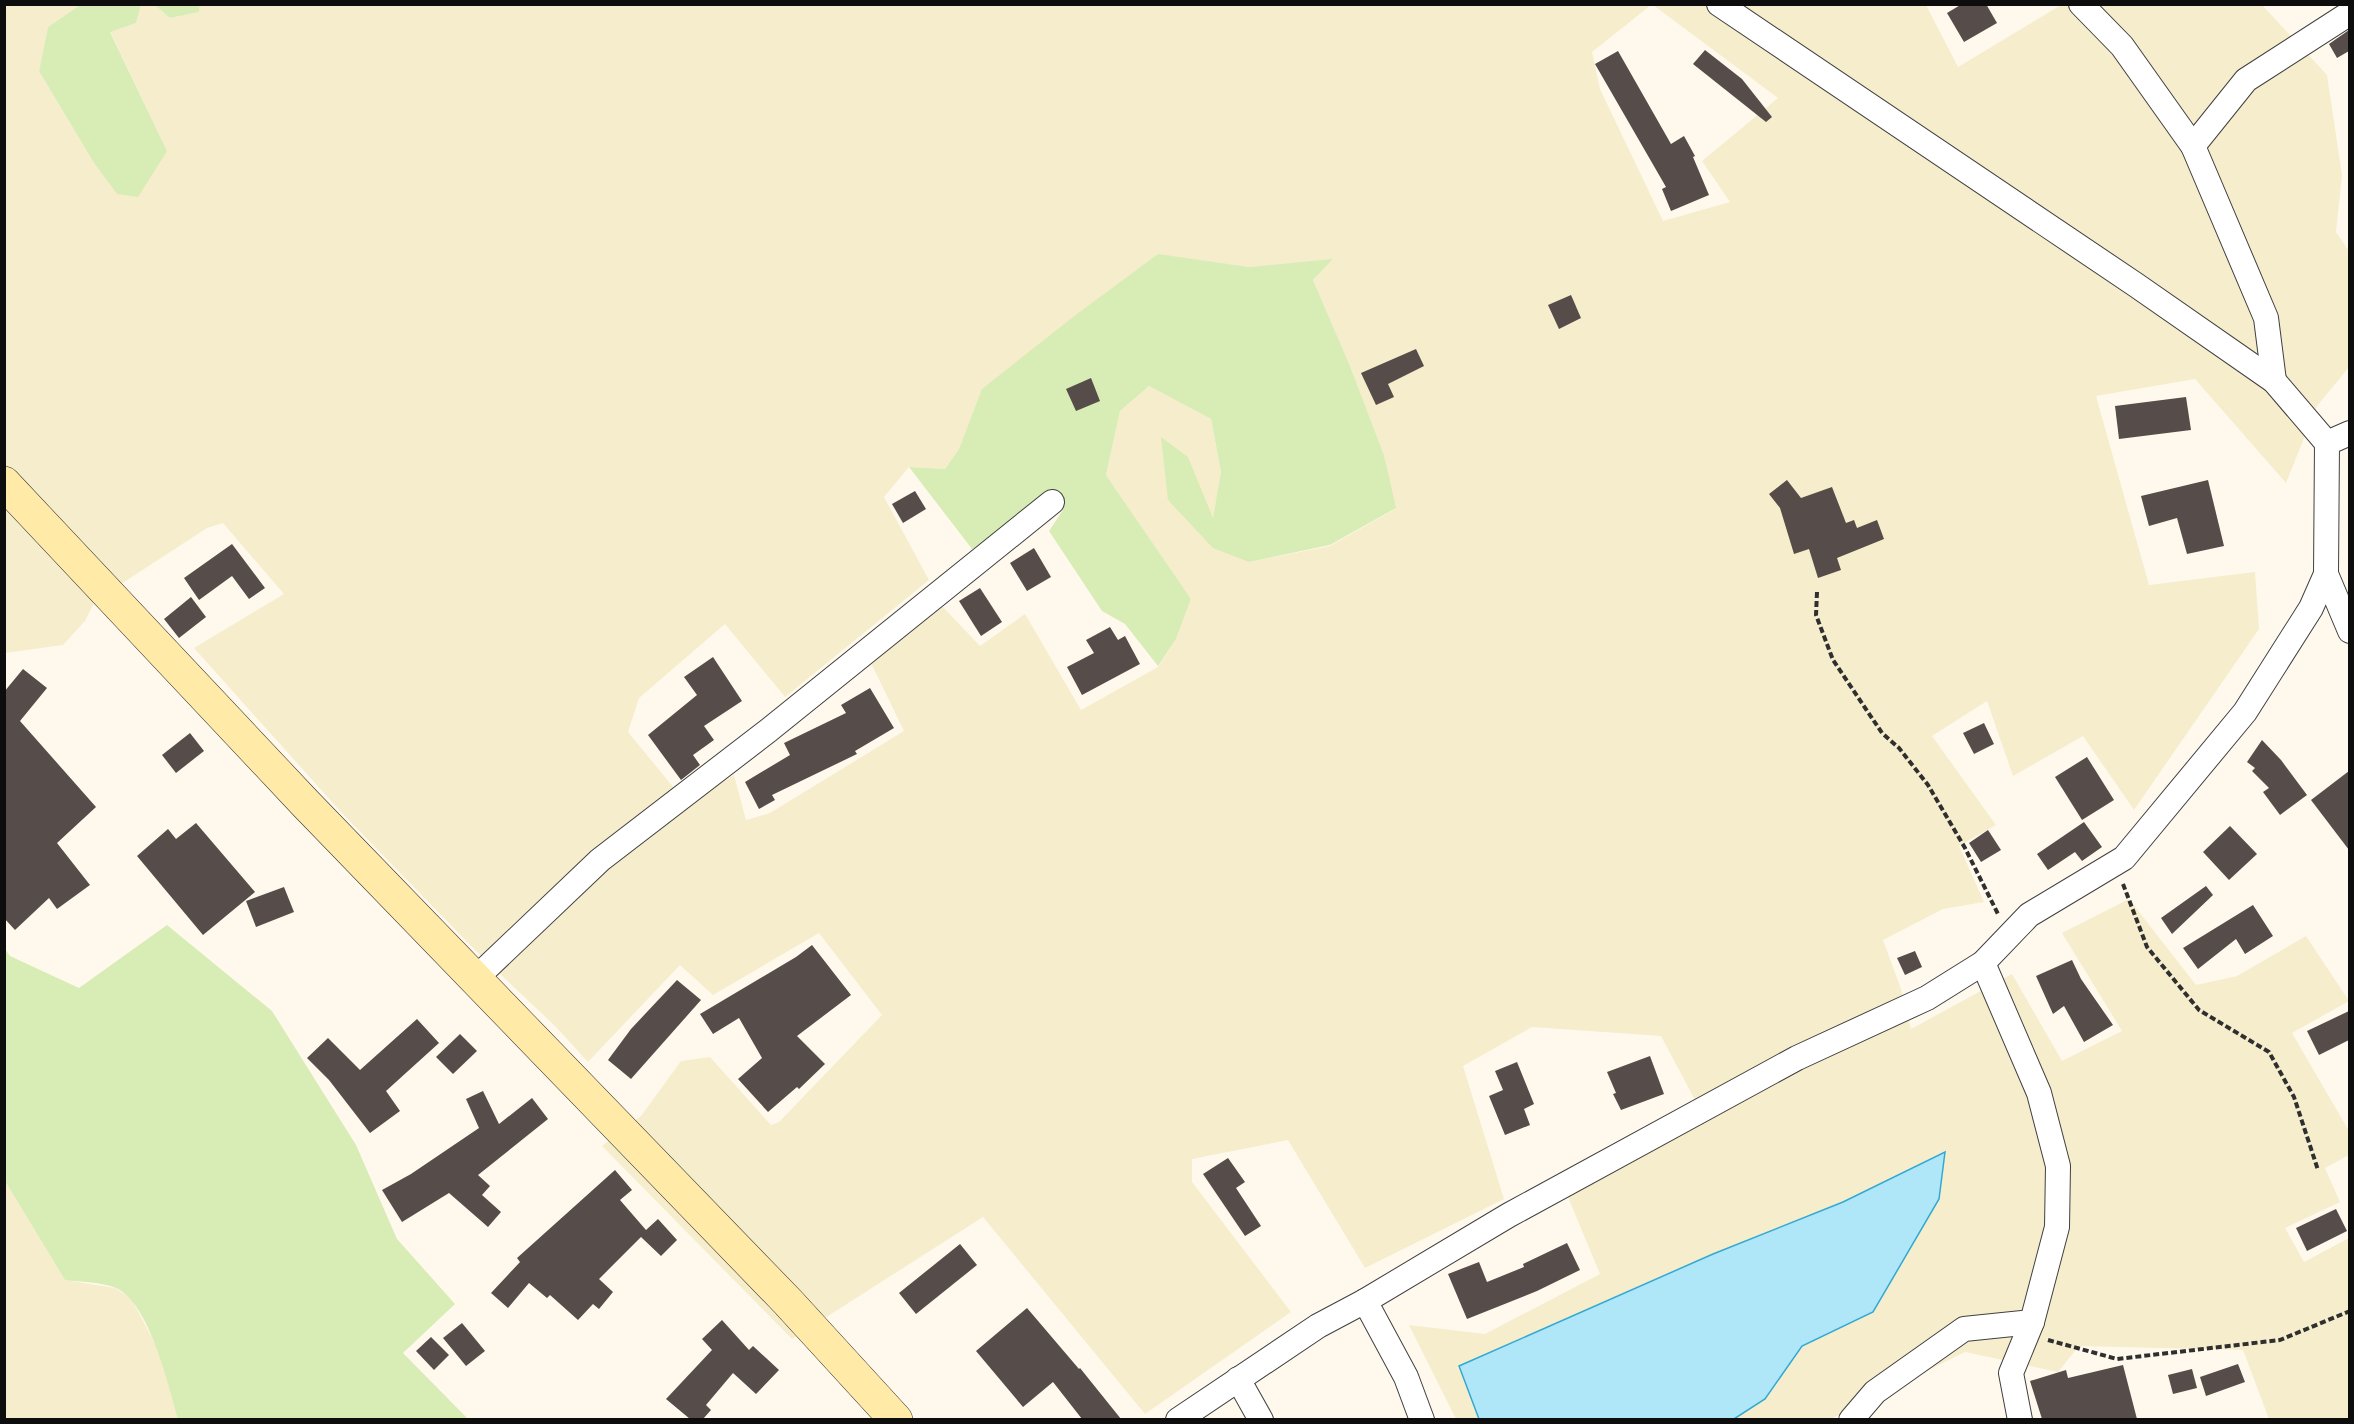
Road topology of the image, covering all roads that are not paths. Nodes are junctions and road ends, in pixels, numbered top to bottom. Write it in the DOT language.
graph roads {
  1 [pos="1719,4"];
  2 [pos="2081,4"];
  3 [pos="2349,13"];
  4 [pos="2193,146"];
  5 [pos="2274,381"];
  6 [pos="2349,433"];
  7 [pos="2327,442"];
  8 [pos="4,483"];
  9 [pos="1052,502"];
  10 [pos="2326,574"];
  11 [pos="2349,631"];
  12 [pos="1983,963"];
  13 [pos="475,979"];
  14 [pos="1365,1301"];
  15 [pos="2030,1328"];
  16 [pos="1238,1379"];
  17 [pos="896,1419"];
  18 [pos="1178,1419"];
  19 [pos="1261,1419"];
  20 [pos="1422,1419"];
  21 [pos="1851,1419"];
  22 [pos="2020,1419"];
  1 -- 5 [label="street"];
  2 -- 4 [label="street"];
  3 -- 4 [label="street"];
  4 -- 5 [label="street"];
  5 -- 7 [label="street"];
  6 -- 7 [label="street"];
  7 -- 10 [label="street"];
  8 -- 13 [label="main road"];
  9 -- 13 [label="street"];
  10 -- 11 [label="street"];
  10 -- 12 [label="street"];
  12 -- 14 [label="street"];
  12 -- 15 [label="street"];
  13 -- 17 [label="main road"];
  14 -- 16 [label="street"];
  14 -- 20 [label="street"];
  15 -- 21 [label="street"];
  15 -- 22 [label="street"];
  16 -- 18 [label="street"];
  16 -- 19 [label="street"];
}
